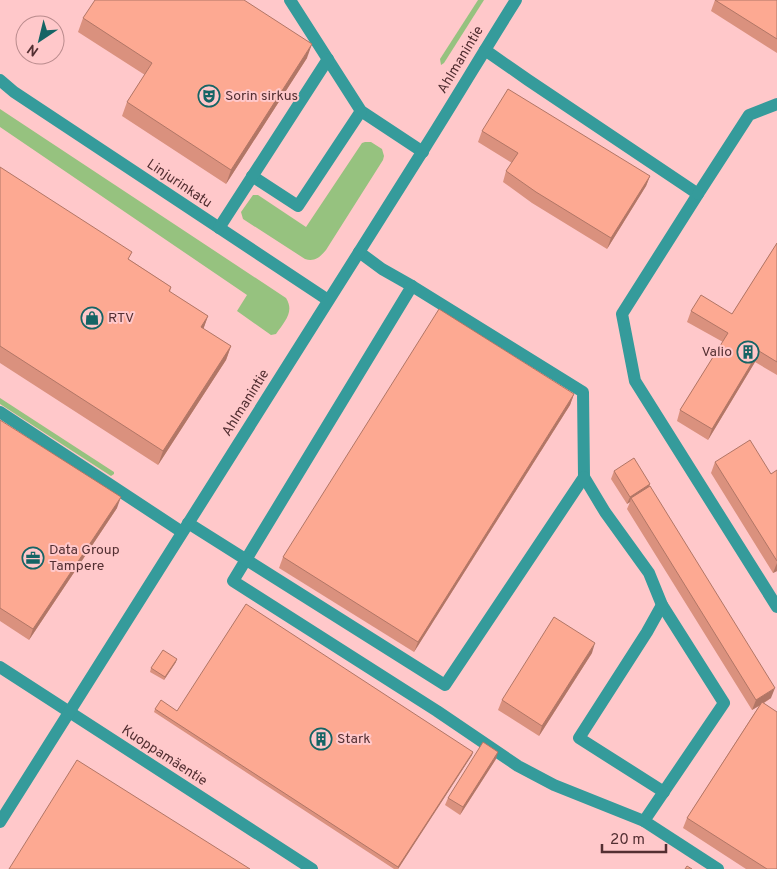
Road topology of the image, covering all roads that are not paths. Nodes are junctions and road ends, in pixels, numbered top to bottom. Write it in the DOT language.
graph roads {
  1 [pos="290,0"];
  2 [pos="516,0"];
  3 [pos="485,50"];
  4 [pos="328,59"];
  5 [pos="0,80"];
  6 [pos="777,104"];
  7 [pos="361,111"];
  8 [pos="423,152"];
  9 [pos="252,176"];
  10 [pos="698,194"];
  11 [pos="219,228"];
  12 [pos="359,252"];
  13 [pos="412,286"];
  14 [pos="328,300"];
  15 [pos="0,412"];
  16 [pos="584,477"];
  17 [pos="185,528"];
  18 [pos="246,560"];
  19 [pos="662,605"];
  20 [pos="777,607"];
  21 [pos="0,667"];
  22 [pos="69,712"];
  23 [pos="664,792"];
  24 [pos="644,821"];
  25 [pos="0,822"];
  26 [pos="312,869"];
  27 [pos="718,869"];
  1 -- 4 [label="street"];
  2 -- 3 [label="street, Ahlmanintie"];
  3 -- 8 [label="street, Ahlmanintie"];
  3 -- 10 [label="street"];
  4 -- 7 [label="street"];
  4 -- 9 [label="street"];
  5 -- 11 [label="street, Linjurinkatu"];
  6 -- 10 [label="street"];
  7 -- 8 [label="street"];
  7 -- 9 [label="street"];
  8 -- 12 [label="street, Ahlmanintie"];
  9 -- 11 [label="street"];
  10 -- 20 [label="street"];
  11 -- 14 [label="street, Linjurinkatu"];
  12 -- 13 [label="street"];
  12 -- 14 [label="street, Ahlmanintie"];
  13 -- 16 [label="street"];
  13 -- 18 [label="street"];
  14 -- 17 [label="street, Ahlmanintie"];
  15 -- 17 [label="street"];
  16 -- 18 [label="street"];
  16 -- 19 [label="street"];
  17 -- 18 [label="street"];
  17 -- 22 [label="street, Ahlmanintie"];
  18 -- 24 [label="street"];
  19 -- 23 [label="street"];
  19 -- 23 [label="street"];
  21 -- 22 [label="street, Kuoppamäentie"];
  22 -- 25 [label="street, Ahlmanintie"];
  22 -- 26 [label="street, Kuoppamäentie"];
  23 -- 24 [label="street"];
  24 -- 27 [label="street"];
}
